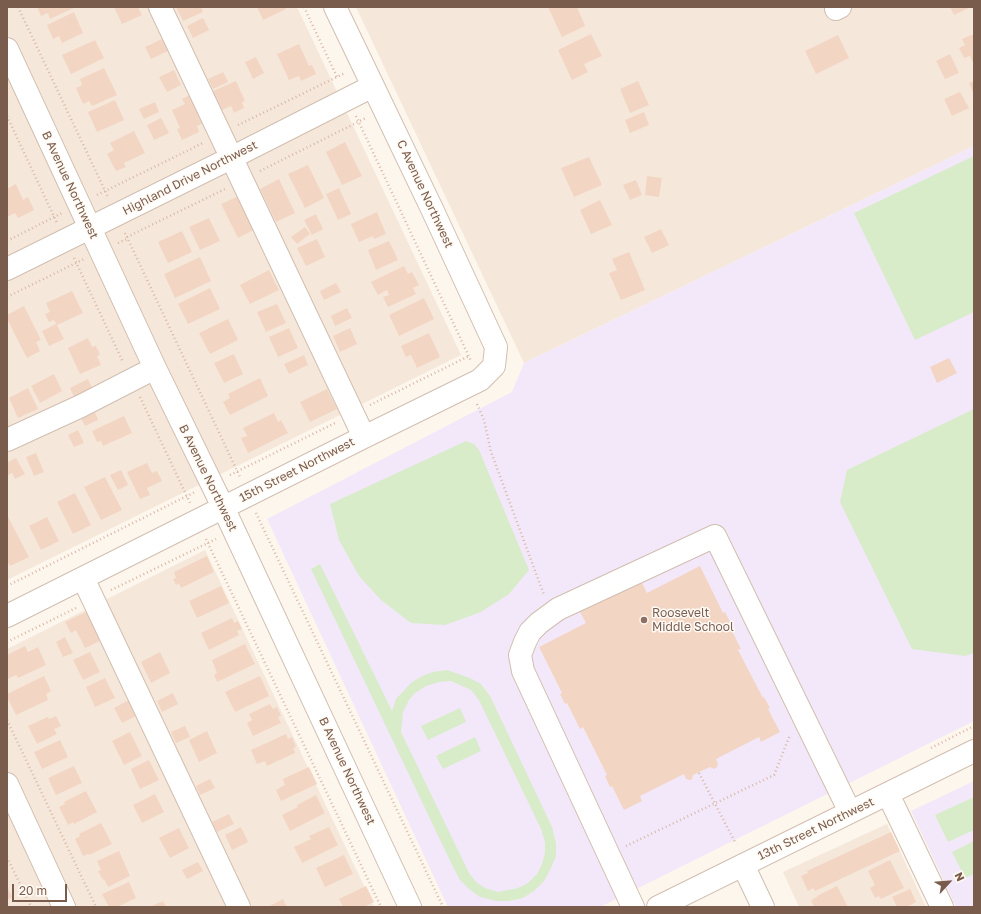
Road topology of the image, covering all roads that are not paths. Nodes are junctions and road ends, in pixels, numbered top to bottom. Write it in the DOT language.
graph roads {
  1 [pos="160,7"];
  2 [pos="335,7"];
  3 [pos="7,49"];
  4 [pos="373,86"];
  5 [pos="231,158"];
  6 [pos="91,228"];
  7 [pos="7,269"];
  8 [pos="155,368"];
  9 [pos="476,371"];
  10 [pos="364,437"];
  11 [pos="7,440"];
  12 [pos="223,507"];
  13 [pos="83,578"];
  14 [pos="7,616"];
  15 [pos="974,751"];
  16 [pos="7,784"];
  17 [pos="888,794"];
  18 [pos="850,812"];
  19 [pos="743,865"];
  20 [pos="64,907"];
  21 [pos="239,907"];
  22 [pos="410,907"];
  23 [pos="633,907"];
  24 [pos="658,907"];
  25 [pos="762,907"];
  26 [pos="942,907"];
  1 -- 5 [label="street"];
  2 -- 4 [label="street, C Avenue Northwest"];
  3 -- 6 [label="street, B Avenue Northwest"];
  4 -- 5 [label="street, Highland Drive Northwest"];
  4 -- 9 [label="street, C Avenue Northwest"];
  5 -- 6 [label="street, Highland Drive Northwest"];
  5 -- 10 [label="street"];
  6 -- 7 [label="street, Highland Drive Northwest"];
  6 -- 8 [label="street, B Avenue Northwest"];
  8 -- 11 [label="street"];
  8 -- 12 [label="street, B Avenue Northwest"];
  9 -- 10 [label="street, 15th Street Northwest"];
  10 -- 12 [label="street, 15th Street Northwest"];
  12 -- 13 [label="street, 15th Street Northwest"];
  12 -- 22 [label="street, B Avenue Northwest"];
  13 -- 14 [label="street, 15th Street Northwest"];
  13 -- 21 [label="street"];
  15 -- 17 [label="street, 13th Street Northwest"];
  16 -- 20 [label="street"];
  17 -- 18 [label="street, 13th Street Northwest"];
  17 -- 26 [label="street"];
  18 -- 19 [label="street, 13th Street Northwest"];
  18 -- 23 [label="street"];
  19 -- 24 [label="street, 13th Street Northwest"];
  19 -- 25 [label="street"];
}
